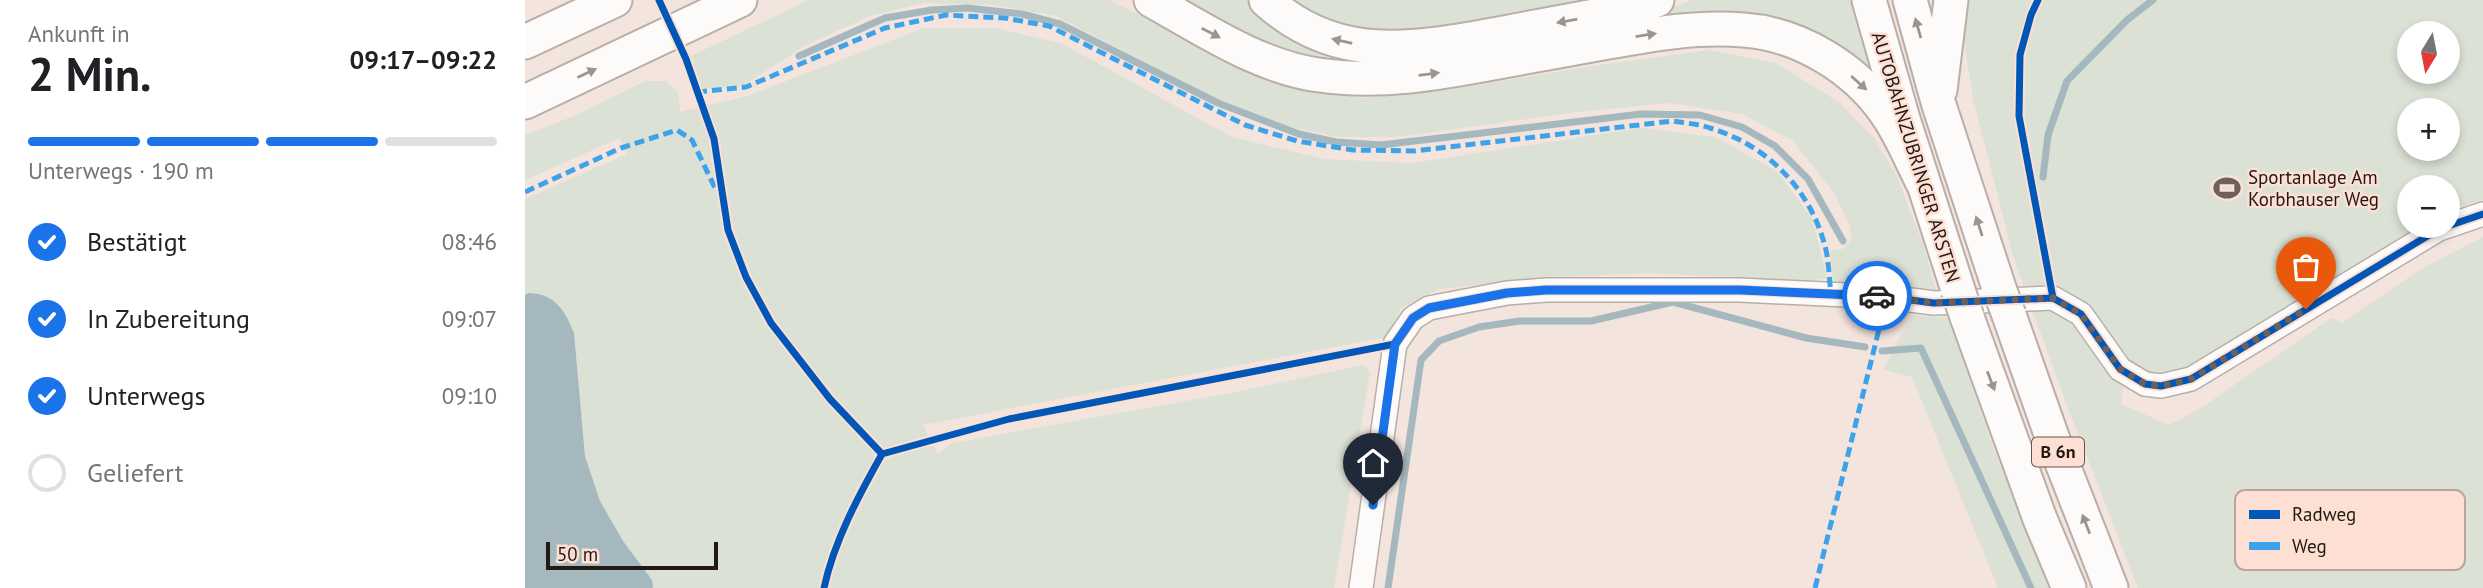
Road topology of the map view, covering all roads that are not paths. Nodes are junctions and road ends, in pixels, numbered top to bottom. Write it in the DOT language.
graph roads {
  1 [pos="615,0"];
  2 [pos="740,0"];
  3 [pos="1151,0"];
  4 [pos="1266,0"];
  5 [pos="1657,0"];
  6 [pos="1869,0"];
  7 [pos="1910,0"];
  8 [pos="1951,0"];
  9 [pos="525,42"];
  10 [pos="525,102"];
  11 [pos="1938,102"];
  12 [pos="1923,183"];
  13 [pos="2483,214"];
  14 [pos="1361,588"];
  15 [pos="2069,588"];
  16 [pos="2111,588"];
  1 -- 9 [label="highway"];
  10 -- 2 [label="highway, one-way"];
  3 -- 12 [label="highway, one-way"];
  5 -- 4 [label="highway, one-way"];
  6 -- 12 [label="highway, AUTOBAHNZUBRINGER ARSTEN / B 6n"];
  11 -- 7 [label="highway, AUTOBAHNZUBRINGER ARSTEN / B 6n, one-way"];
  8 -- 11 [label="highway"];
  16 -- 11 [label="highway, AUTOBAHNZUBRINGER ARSTEN / B 6n, one-way"];
  12 -- 15 [label="highway, AUTOBAHNZUBRINGER ARSTEN / B 6n, one-way"];
  13 -- 14 [label="lane"];
}
